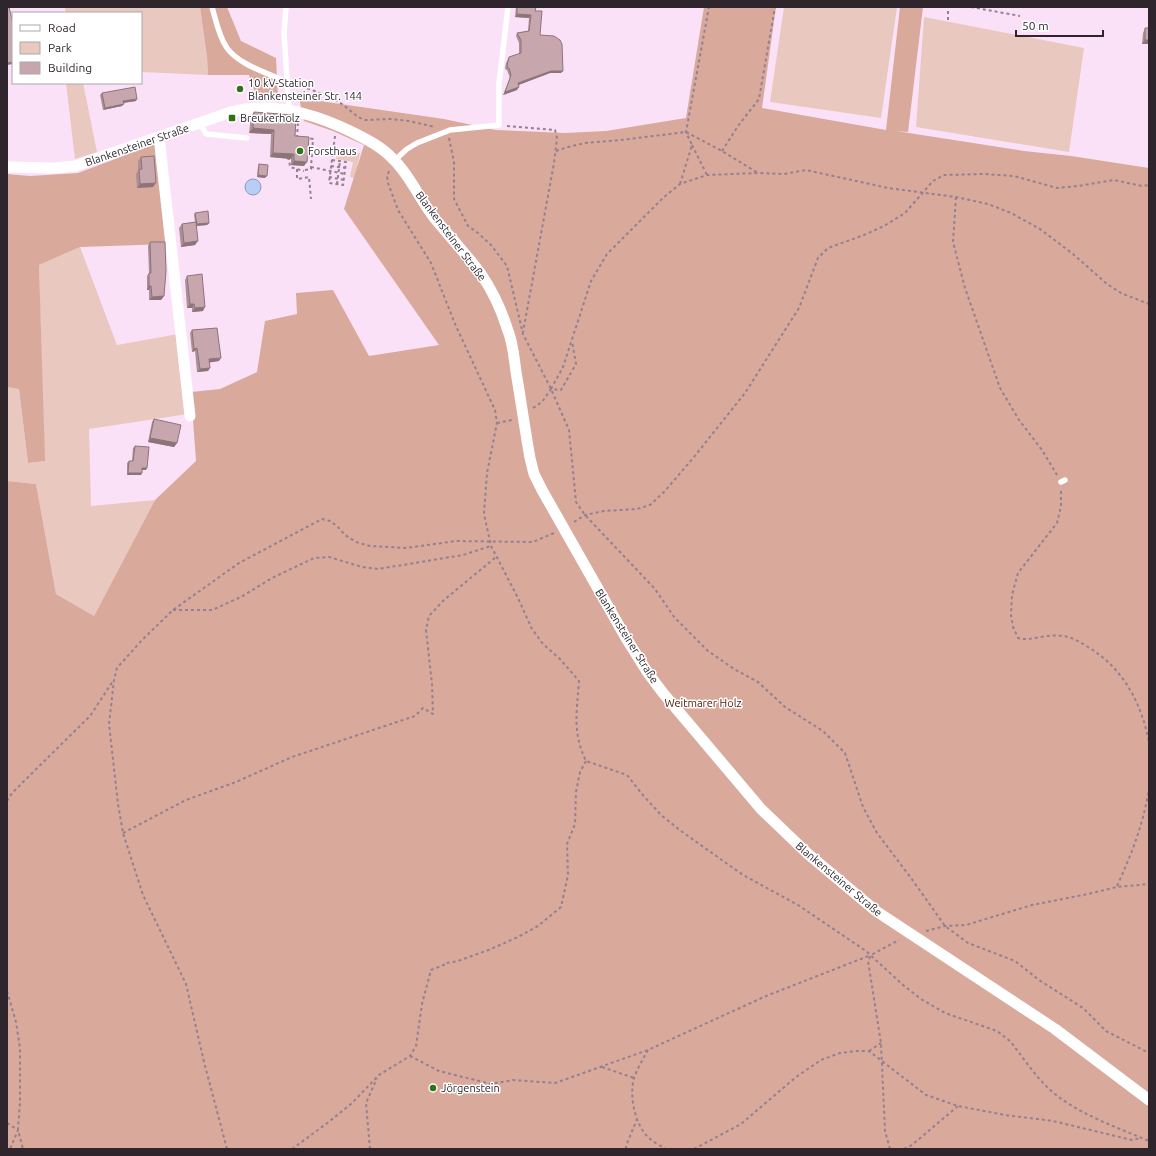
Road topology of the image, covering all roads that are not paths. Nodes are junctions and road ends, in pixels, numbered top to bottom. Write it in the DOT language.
graph roads {
  1 [pos="212,7"];
  2 [pos="286,7"];
  3 [pos="508,7"];
  4 [pos="287,82"];
  5 [pos="289,110"];
  6 [pos="200,123"];
  7 [pos="159,137"];
  8 [pos="247,138"];
  9 [pos="395,160"];
  10 [pos="7,168"];
  11 [pos="190,416"];
  12 [pos="1149,1100"];
  1 -- 4 [label="lane"];
  2 -- 4 [label="lane"];
  3 -- 9 [label="lane"];
  4 -- 5 [label="lane"];
  5 -- 6 [label="street, Blankensteiner Straße"];
  5 -- 9 [label="street, Blankensteiner Straße"];
  6 -- 7 [label="street, Blankensteiner Straße"];
  6 -- 8 [label="lane"];
  7 -- 10 [label="street, Blankensteiner Straße"];
  7 -- 11 [label="street"];
  9 -- 12 [label="street, Blankensteiner Straße"];
}
